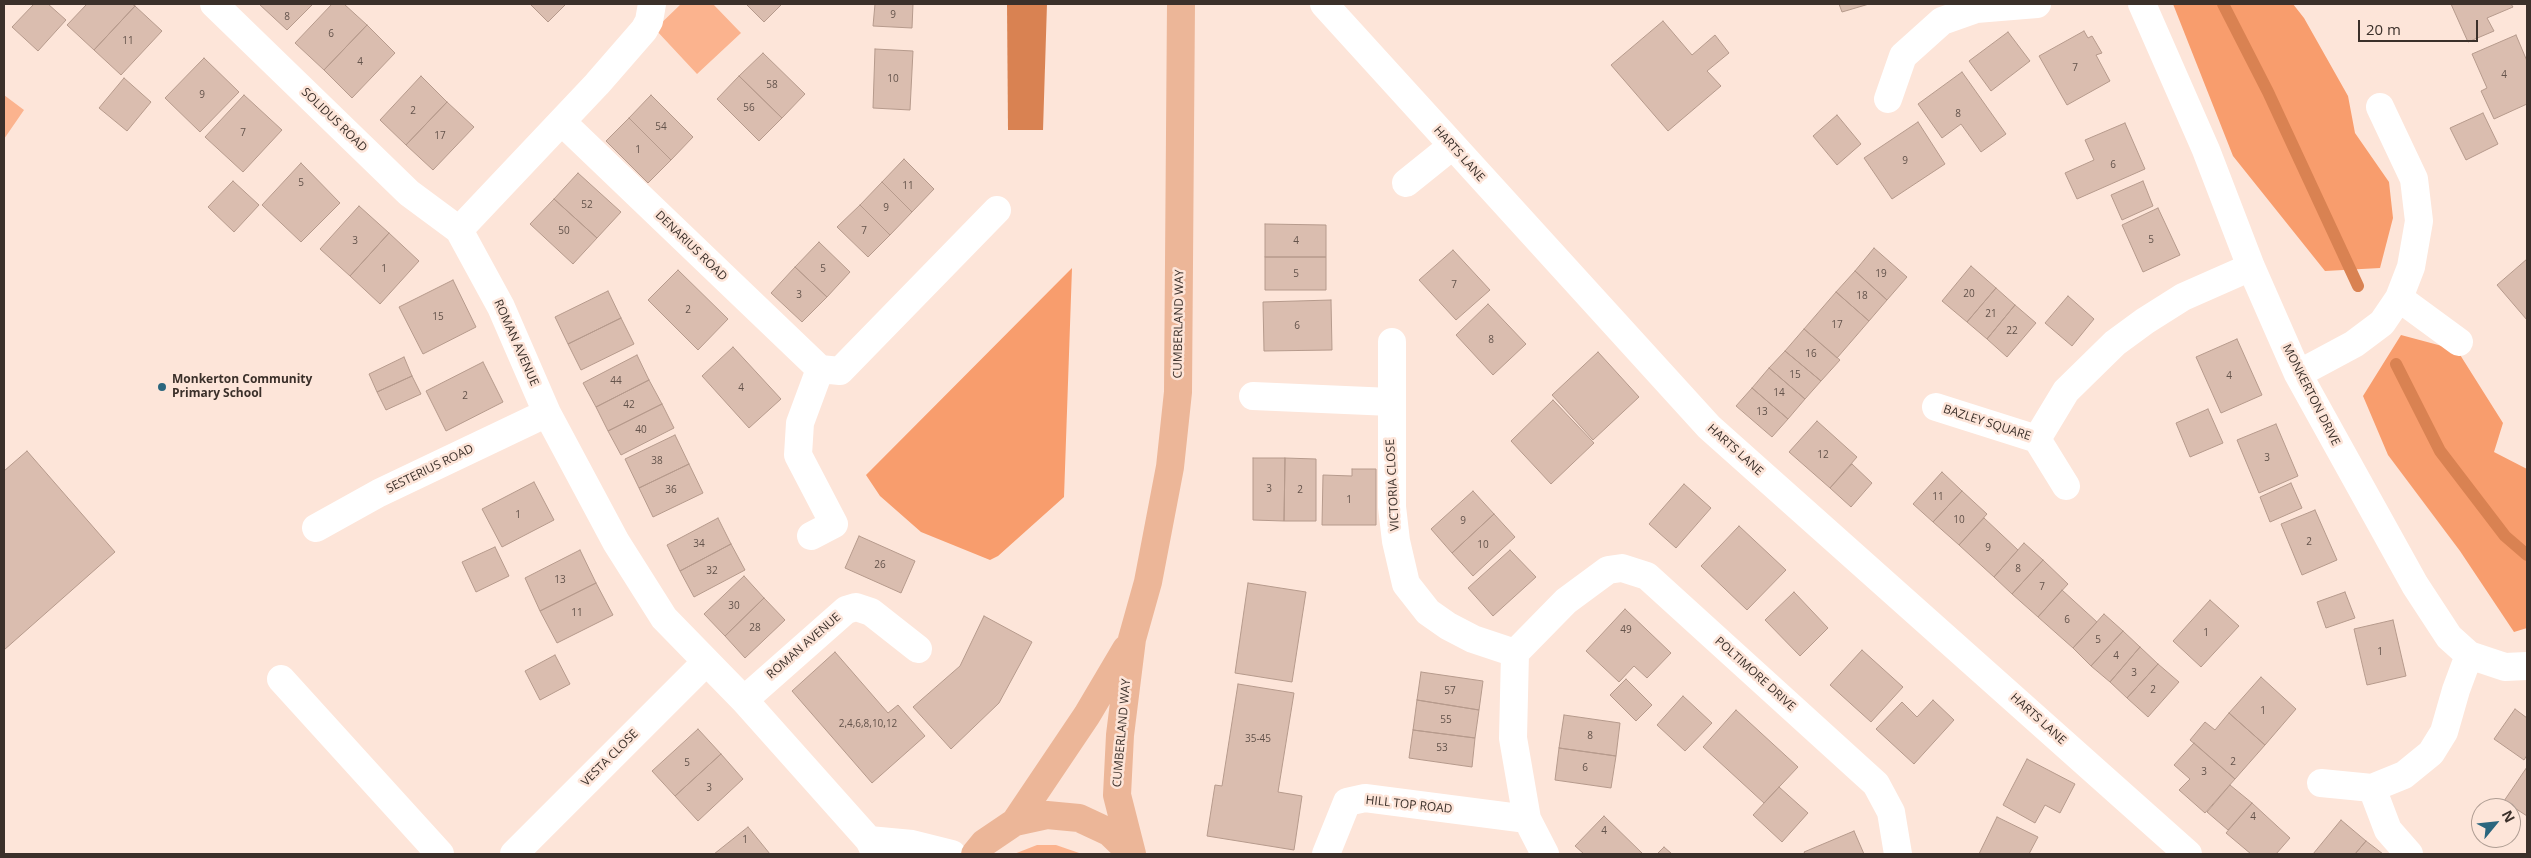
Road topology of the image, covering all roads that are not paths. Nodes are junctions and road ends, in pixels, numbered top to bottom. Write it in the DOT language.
graph roads {
  1 [pos="214,4"];
  2 [pos="652,4"];
  3 [pos="1181,4"];
  4 [pos="1324,4"];
  5 [pos="2037,4"];
  6 [pos="2142,4"];
  7 [pos="1888,99"];
  8 [pos="2380,107"];
  9 [pos="562,122"];
  10 [pos="1452,146"];
  11 [pos="1406,182"];
  12 [pos="997,210"];
  13 [pos="459,230"];
  14 [pos="2251,267"];
  15 [pos="2399,298"];
  16 [pos="1392,342"];
  17 [pos="2459,342"];
  18 [pos="820,369"];
  19 [pos="2298,374"];
  20 [pos="1252,396"];
  21 [pos="1391,402"];
  22 [pos="1936,407"];
  23 [pos="547,413"];
  24 [pos="2037,439"];
  25 [pos="2066,486"];
  26 [pos="316,528"];
  27 [pos="811,536"];
  28 [pos="1132,639"];
  29 [pos="918,649"];
  30 [pos="1515,653"];
  31 [pos="2469,655"];
  32 [pos="706,662"];
  33 [pos="2527,666"];
  34 [pos="281,679"];
  35 [pos="744,700"];
  36 [pos="2321,783"];
  37 [pos="2372,788"];
  38 [pos="1527,819"];
  39 [pos="1015,822"];
  40 [pos="873,847"];
  41 [pos="440,854"];
  42 [pos="514,854"];
  43 [pos="952,854"];
  44 [pos="975,854"];
  45 [pos="1132,854"];
  46 [pos="1326,854"];
  47 [pos="1545,854"];
  48 [pos="1898,854"];
  49 [pos="2188,854"];
  50 [pos="2409,854"];
  1 -- 13 [label="street, SOLIDUS ROAD"];
  2 -- 9 [label="street"];
  3 -- 28 [label="main road, CUMBERLAND WAY"];
  4 -- 10 [label="street, HARTS LANE"];
  5 -- 7 [label="street"];
  6 -- 14 [label="street, MONKERTON DRIVE"];
  8 -- 15 [label="street"];
  9 -- 13 [label="street"];
  9 -- 18 [label="street, DENARIUS ROAD"];
  10 -- 11 [label="street"];
  10 -- 49 [label="street, HARTS LANE"];
  12 -- 18 [label="street"];
  13 -- 23 [label="street, ROMAN AVENUE"];
  14 -- 19 [label="street, MONKERTON DRIVE"];
  14 -- 24 [label="street, BAZLEY SQUARE"];
  15 -- 17 [label="street"];
  15 -- 19 [label="street"];
  16 -- 21 [label="street, VICTORIA CLOSE"];
  18 -- 27 [label="street"];
  19 -- 31 [label="street, MONKERTON DRIVE"];
  20 -- 21 [label="street"];
  21 -- 30 [label="street, VICTORIA CLOSE"];
  22 -- 24 [label="street, BAZLEY SQUARE"];
  23 -- 26 [label="street, SESTERIUS ROAD"];
  23 -- 32 [label="street, ROMAN AVENUE"];
  24 -- 25 [label="street, BAZLEY SQUARE"];
  28 -- 39 [label="main road, CUMBERLAND WAY"];
  28 -- 45 [label="main road, CUMBERLAND WAY"];
  29 -- 35 [label="street, ROMAN AVENUE"];
  30 -- 38 [label="street"];
  30 -- 48 [label="street, POLTIMORE DRIVE"];
  31 -- 33 [label="street, MONKERTON DRIVE"];
  31 -- 37 [label="street"];
  32 -- 35 [label="street, ROMAN AVENUE"];
  32 -- 42 [label="street, VESTA CLOSE"];
  34 -- 41 [label="street"];
  35 -- 40 [label="street, ROMAN AVENUE"];
  36 -- 37 [label="street"];
  37 -- 50 [label="street"];
  38 -- 46 [label="street, HILL TOP ROAD"];
  38 -- 47 [label="street"];
  39 -- 44 [label="main road, CUMBERLAND WAY"];
  39 -- 45 [label="main road, CUMBERLAND WAY"];
  40 -- 43 [label="street, ROMAN AVENUE"];
}
